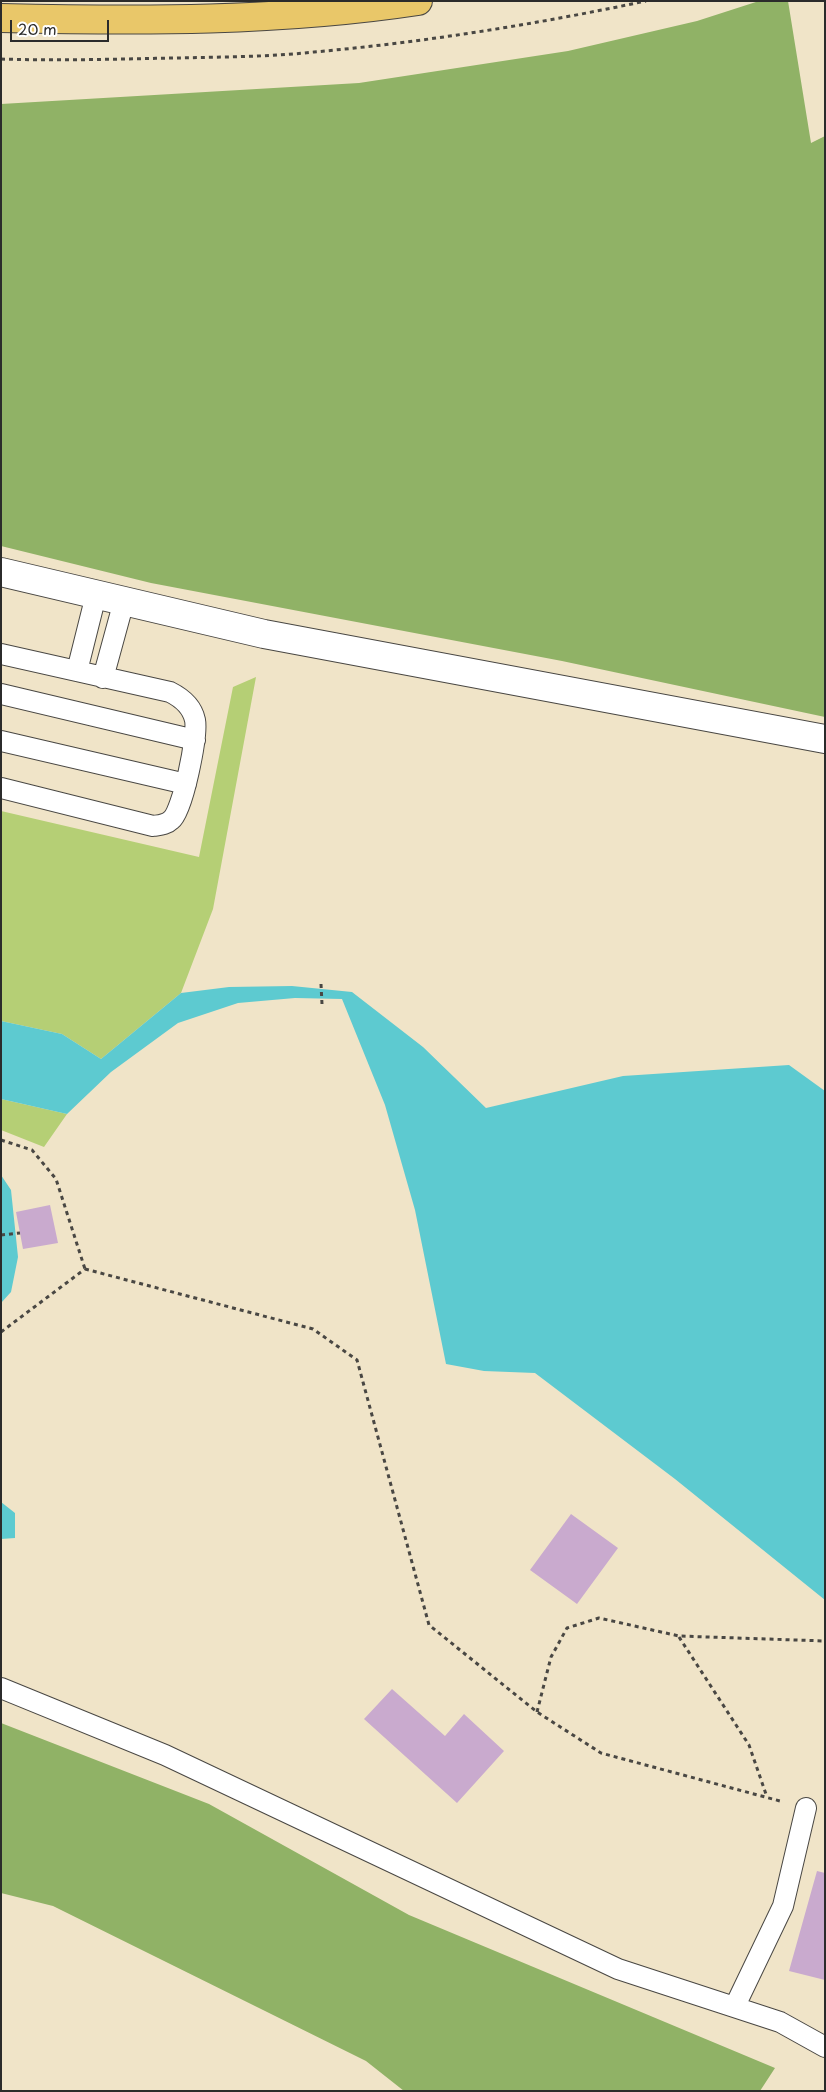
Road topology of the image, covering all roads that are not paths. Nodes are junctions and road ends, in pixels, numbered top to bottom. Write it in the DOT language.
graph roads {
  1 [pos="418,1"];
  2 [pos="1,18"];
  3 [pos="1,572"];
  4 [pos="96,595"];
  5 [pos="124,602"];
  6 [pos="1,654"];
  7 [pos="77,671"];
  8 [pos="103,678"];
  9 [pos="1,694"];
  10 [pos="825,739"];
  11 [pos="195,740"];
  12 [pos="1,741"];
  13 [pos="186,784"];
  14 [pos="1,788"];
  15 [pos="1,1688"];
  16 [pos="806,1808"];
  17 [pos="735,2006"];
  18 [pos="825,2047"];
  1 -- 2 [label="main road"];
  3 -- 4 [label="street"];
  4 -- 5 [label="street"];
  4 -- 7 [label="lane"];
  5 -- 8 [label="lane"];
  5 -- 10 [label="street"];
  6 -- 7 [label="lane"];
  7 -- 8 [label="lane"];
  8 -- 11 [label="lane"];
  9 -- 11 [label="lane"];
  11 -- 13 [label="lane"];
  12 -- 13 [label="lane"];
  13 -- 14 [label="lane"];
  15 -- 17 [label="lane"];
  16 -- 17 [label="lane"];
  17 -- 18 [label="lane"];
}
